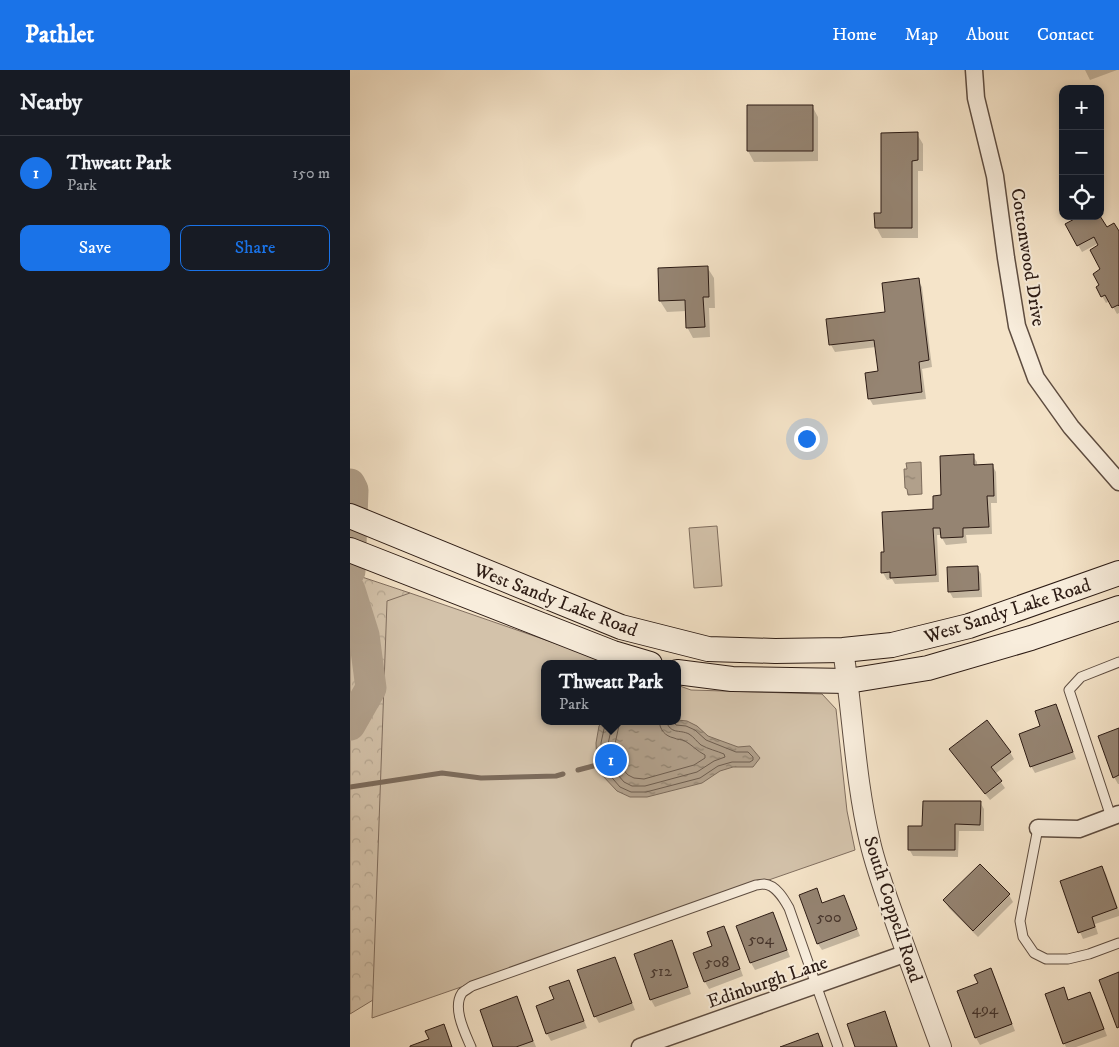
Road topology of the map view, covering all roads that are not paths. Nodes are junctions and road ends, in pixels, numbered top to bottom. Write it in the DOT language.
graph roads {
  1 [pos="974,70"];
  2 [pos="1119,482"];
  3 [pos="350,516"];
  4 [pos="350,550"];
  5 [pos="1119,573"];
  6 [pos="1119,608"];
  7 [pos="843,650"];
  8 [pos="635,660"];
  9 [pos="1119,662"];
  10 [pos="681,673"];
  11 [pos="848,681"];
  12 [pos="1115,815"];
  13 [pos="1038,828"];
  14 [pos="1119,943"];
  15 [pos="907,953"];
  16 [pos="816,986"];
  17 [pos="471,1047"];
  18 [pos="640,1047"];
  19 [pos="838,1047"];
  20 [pos="941,1047"];
  1 -- 2 [label="street, Cottonwood Drive"];
  3 -- 7 [label="main road, West Sandy Lake Road"];
  4 -- 8 [label="main road, West Sandy Lake Road"];
  5 -- 7 [label="main road, West Sandy Lake Road"];
  6 -- 11 [label="main road, West Sandy Lake Road"];
  7 -- 11 [label="street, South Coppell Road"];
  9 -- 12 [label="lane"];
  10 -- 11 [label="main road, West Sandy Lake Road"];
  11 -- 15 [label="street, South Coppell Road"];
  12 -- 13 [label="street"];
  13 -- 14 [label="lane"];
  15 -- 16 [label="street, Edinburgh Lane"];
  15 -- 20 [label="street, South Coppell Road"];
  16 -- 17 [label="lane"];
  16 -- 18 [label="street, Edinburgh Lane"];
  16 -- 19 [label="lane"];
}
